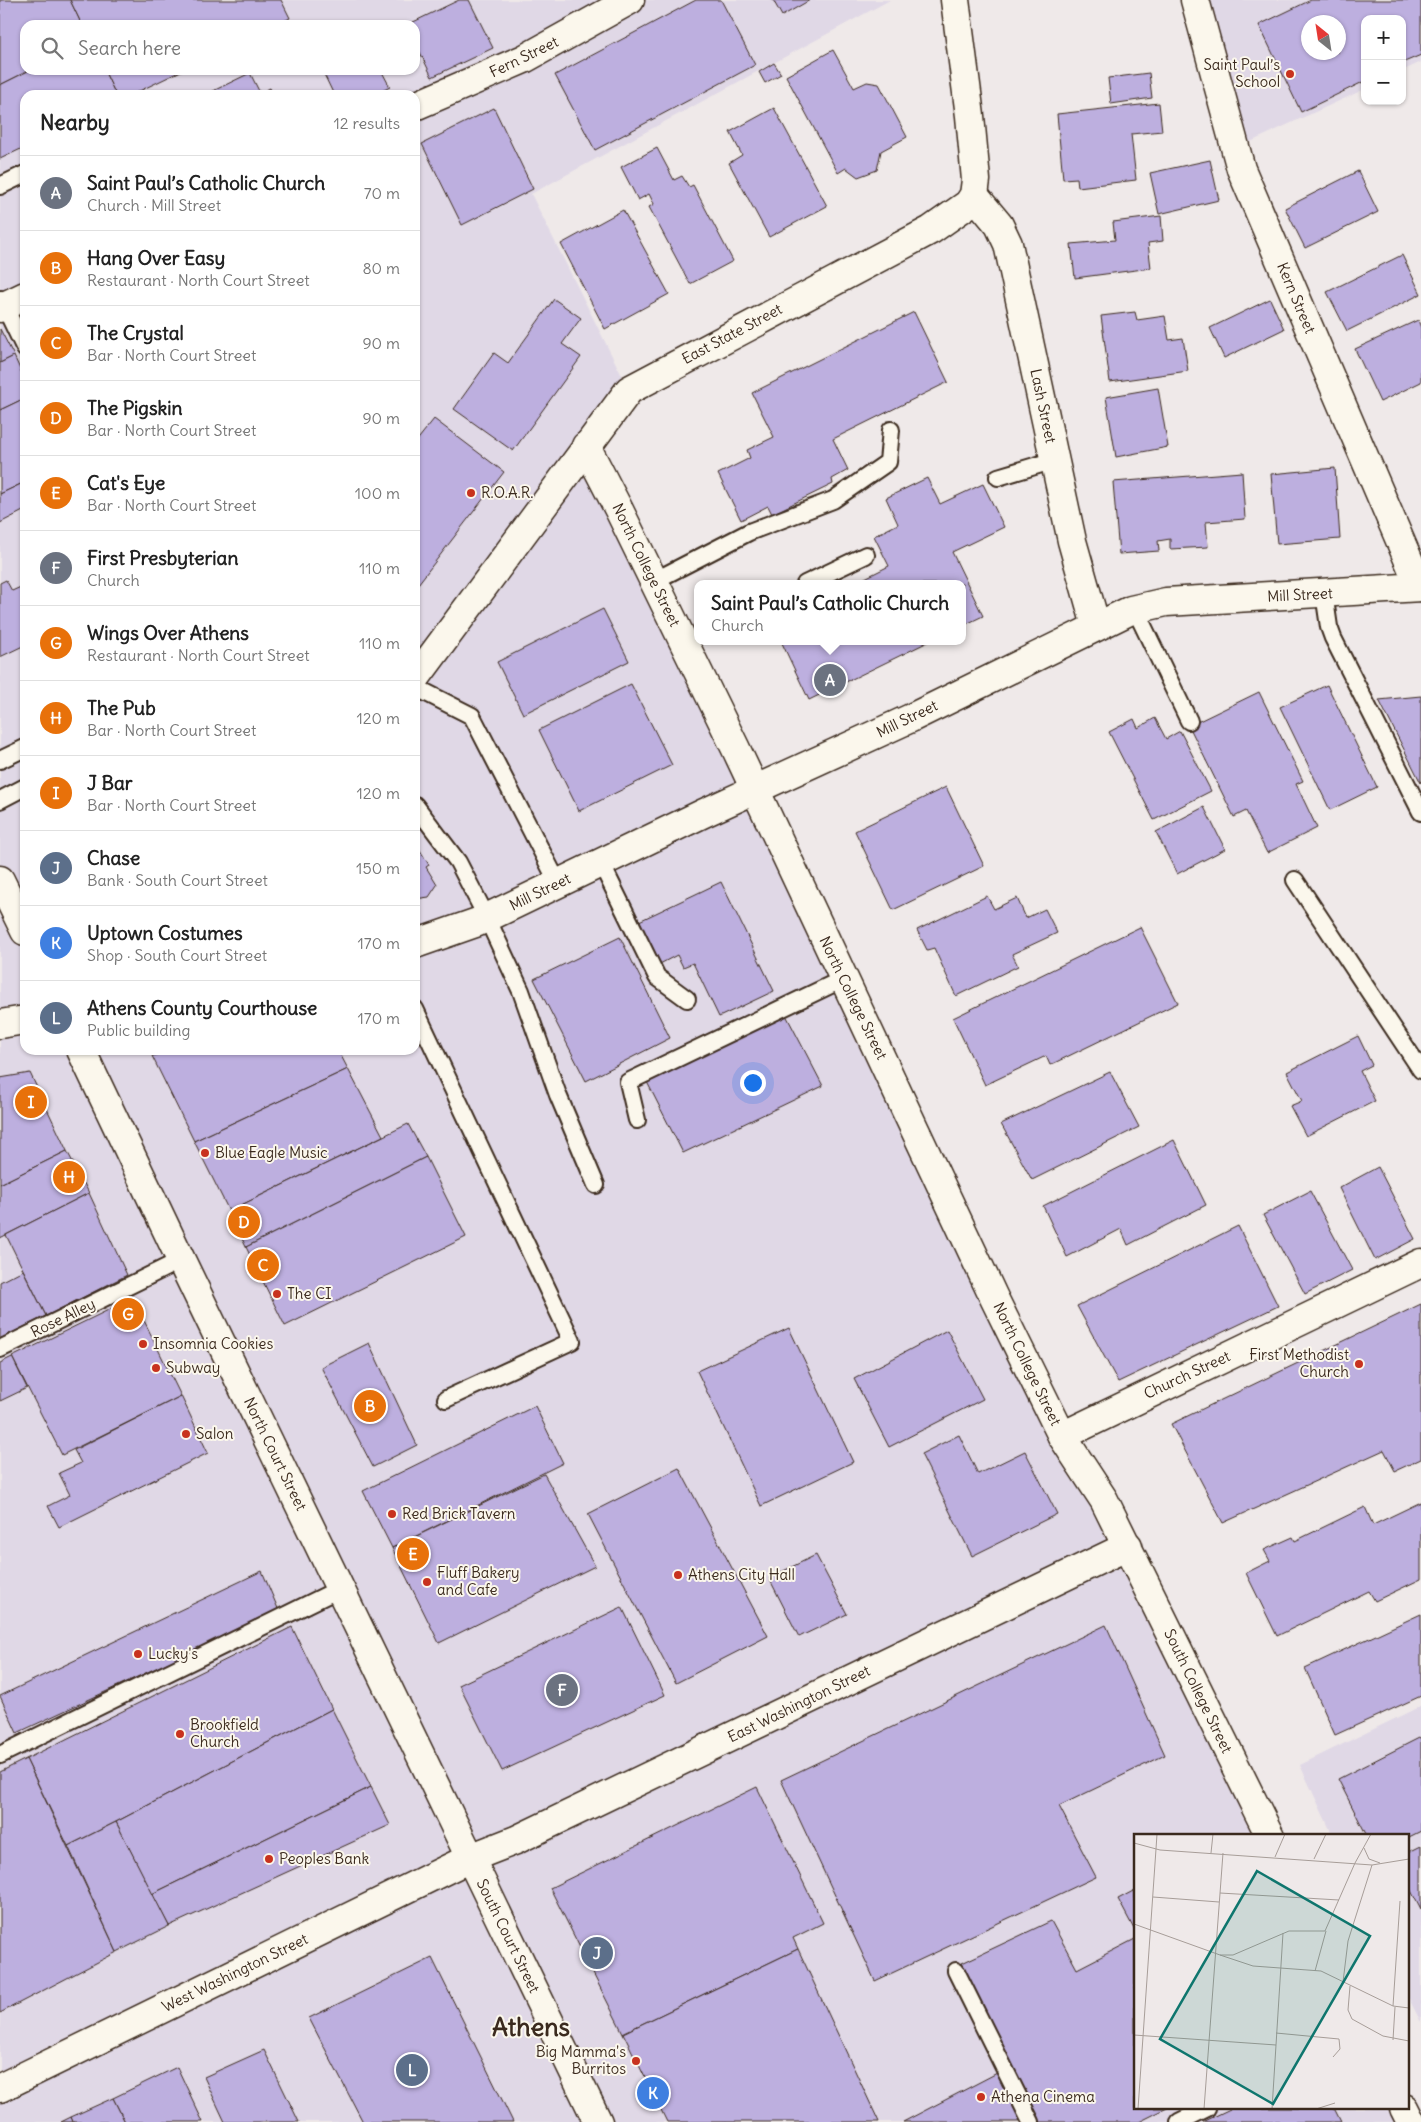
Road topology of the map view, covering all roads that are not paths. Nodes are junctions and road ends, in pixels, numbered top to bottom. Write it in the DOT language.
graph roads {
  1 [pos="630,0"];
  2 [pos="955,0"];
  3 [pos="1195,0"];
  4 [pos="420,104"];
  5 [pos="20,176"];
  6 [pos="0,186"];
  7 [pos="974,195"];
  8 [pos="7,302"];
  9 [pos="20,336"];
  10 [pos="891,430"];
  11 [pos="586,446"];
  12 [pos="1055,460"];
  13 [pos="998,477"];
  14 [pos="866,555"];
  15 [pos="813,580"];
  16 [pos="654,581"];
  17 [pos="1420,587"];
  18 [pos="1324,594"];
  19 [pos="1135,609"];
  20 [pos="1096,626"];
  21 [pos="690,637"];
  22 [pos="420,672"];
  23 [pos="420,690"];
  24 [pos="1189,721"];
  25 [pos="20,750"];
  26 [pos="0,760"];
  27 [pos="20,790"];
  28 [pos="753,790"];
  29 [pos="0,800"];
  30 [pos="420,812"];
  31 [pos="1421,812"];
  32 [pos="601,863"];
  33 [pos="0,880"];
  34 [pos="1295,880"];
  35 [pos="558,884"];
  36 [pos="487,918"];
  37 [pos="20,921"];
  38 [pos="420,942"];
  39 [pos="843,979"];
  40 [pos="688,999"];
  41 [pos="420,1020"];
  42 [pos="20,1021"];
  43 [pos="0,1024"];
  44 [pos="83,1055"];
  45 [pos="1421,1070"];
  46 [pos="637,1120"];
  47 [pos="596,1185"];
  48 [pos="181,1260"];
  49 [pos="1421,1263"];
  50 [pos="0,1349"];
  51 [pos="446,1399"];
  52 [pos="1062,1436"];
  53 [pos="1128,1546"];
  54 [pos="340,1588"];
  55 [pos="0,1755"];
  56 [pos="1269,1834"];
  57 [pos="470,1858"];
  58 [pos="956,1971"];
  59 [pos="0,2088"];
  60 [pos="1203,2110"];
  61 [pos="1405,2110"];
  62 [pos="598,2122"];
  63 [pos="1031,2122"];
  64 [pos="1178,2122"];
  65 [pos="1411,2122"];
  1 -- 4 [label="street, Fern Street"];
  2 -- 7 [label="street"];
  3 -- 17 [label="street, Kern Street"];
  5 -- 6 [label="lane"];
  7 -- 11 [label="street, East State Street"];
  7 -- 12 [label="street, Lash Street"];
  8 -- 9 [label="lane"];
  10 -- 16 [label="lane"];
  11 -- 16 [label="street, North College Street"];
  11 -- 22 [label="street, East State Street"];
  12 -- 13 [label="lane"];
  12 -- 20 [label="street, Lash Street"];
  14 -- 15 [label="lane"];
  16 -- 21 [label="street, North College Street"];
  17 -- 18 [label="street, Mill Street"];
  18 -- 19 [label="street, Mill Street"];
  18 -- 31 [label="lane"];
  19 -- 20 [label="street, Mill Street"];
  19 -- 24 [label="lane"];
  20 -- 28 [label="street, Mill Street"];
  21 -- 28 [label="street, North College Street"];
  23 -- 35 [label="lane"];
  25 -- 26 [label="lane"];
  27 -- 29 [label="lane"];
  28 -- 32 [label="street, Mill Street"];
  28 -- 39 [label="street, North College Street"];
  30 -- 36 [label="lane"];
  32 -- 35 [label="street, Mill Street"];
  32 -- 40 [label="lane"];
  33 -- 37 [label="street"];
  34 -- 45 [label="lane"];
  35 -- 36 [label="street, Mill Street"];
  36 -- 38 [label="street, Mill Street"];
  36 -- 47 [label="lane"];
  39 -- 46 [label="lane"];
  39 -- 52 [label="street, North College Street"];
  41 -- 51 [label="lane"];
  42 -- 43 [label="street"];
  44 -- 48 [label="street, North Court Street"];
  48 -- 50 [label="lane, Rose Alley"];
  48 -- 54 [label="street, North Court Street"];
  49 -- 52 [label="street, Church Street"];
  52 -- 53 [label="street, North College Street"];
  53 -- 56 [label="street, South College Street"];
  53 -- 57 [label="street, East Washington Street"];
  54 -- 55 [label="lane"];
  54 -- 57 [label="street, North Court Street"];
  57 -- 59 [label="street, West Washington Street"];
  57 -- 62 [label="street, South Court Street"];
  58 -- 63 [label="lane"];
  60 -- 64 [label="lane"];
  61 -- 65 [label="street"];
}
